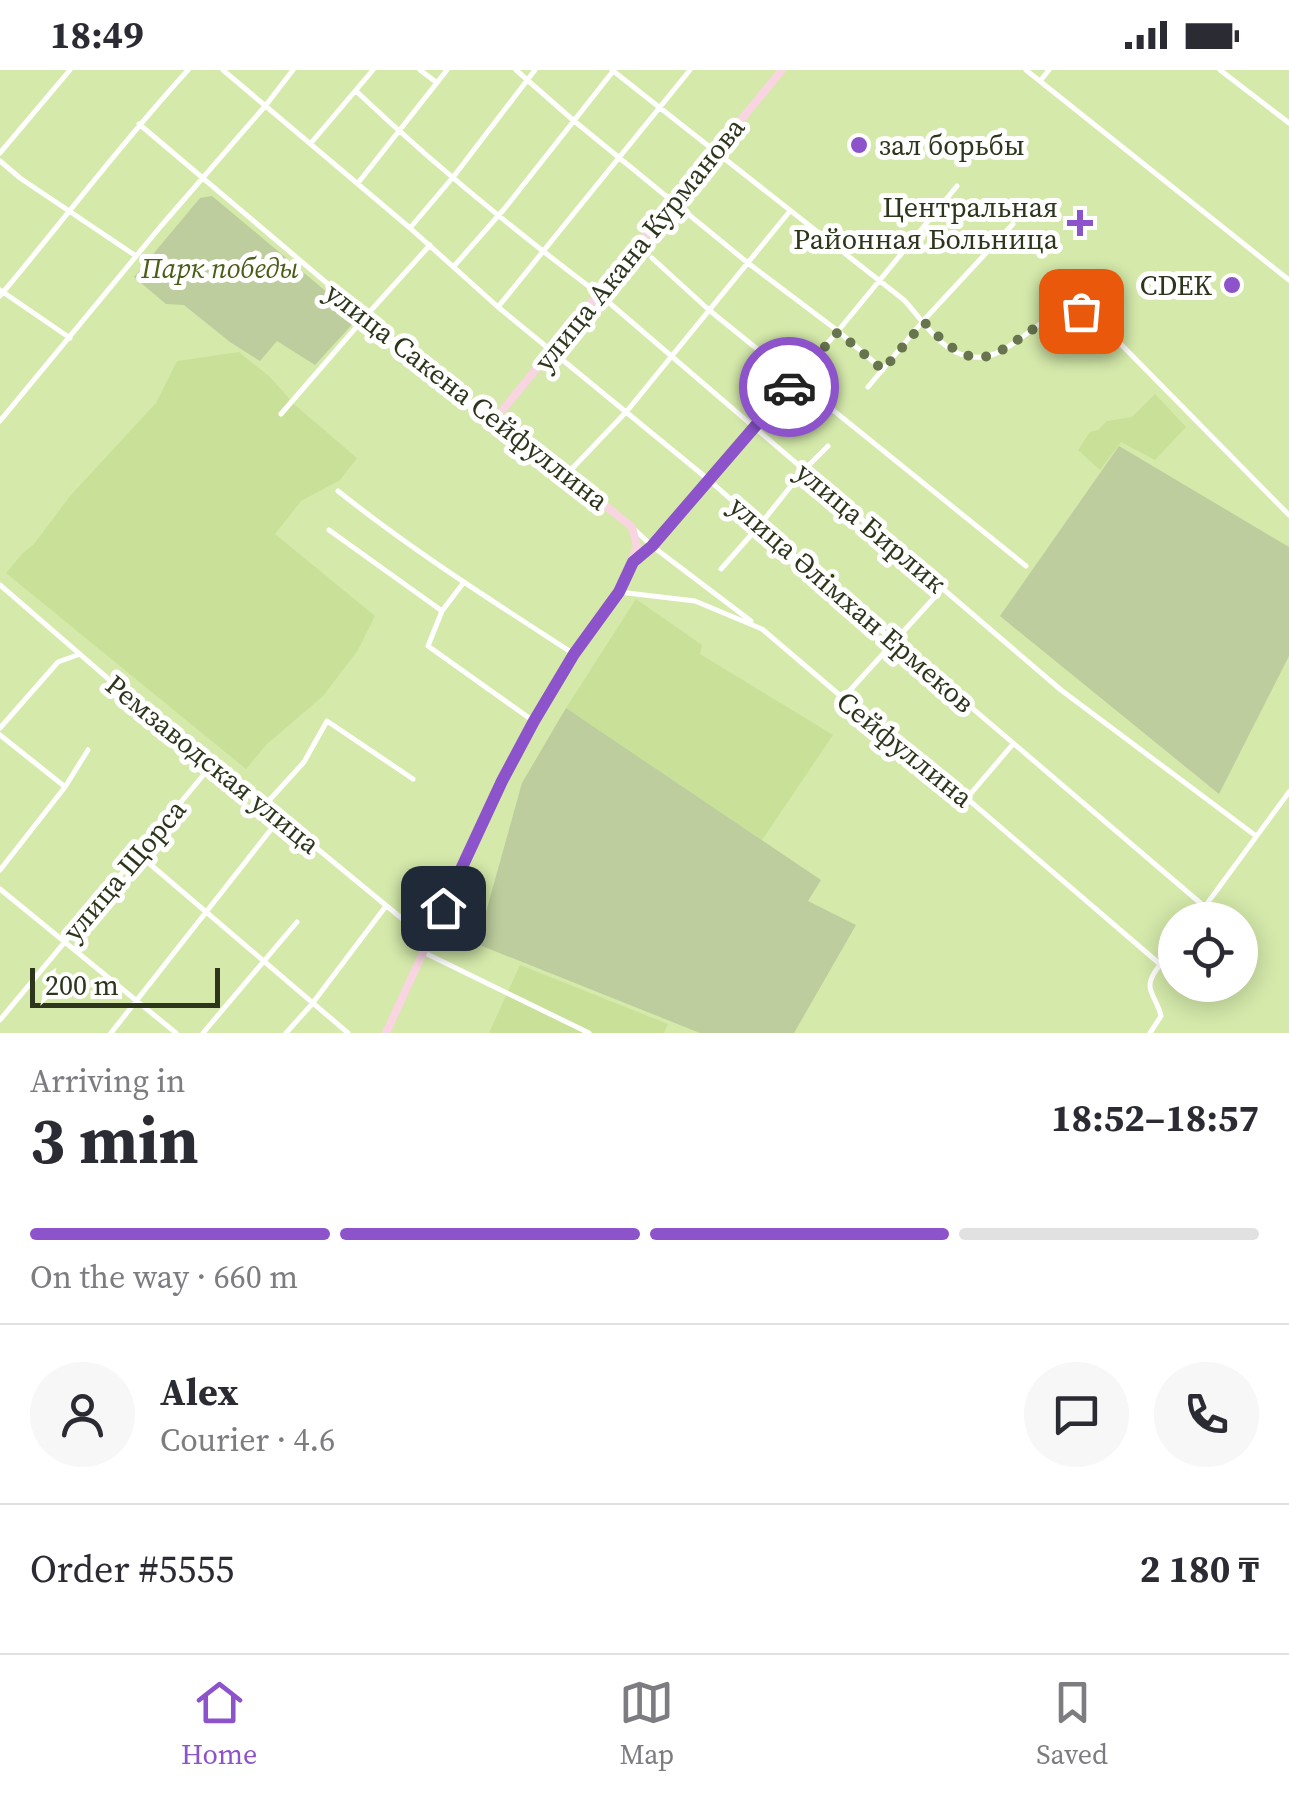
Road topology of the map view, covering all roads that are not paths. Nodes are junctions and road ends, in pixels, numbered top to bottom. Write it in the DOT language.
graph roads {
  1 [pos="70,70"];
  2 [pos="188,70"];
  3 [pos="224,70"];
  4 [pos="292,70"];
  5 [pos="372,70"];
  6 [pos="420,70"];
  7 [pos="448,70"];
  8 [pos="516,70"];
  9 [pos="535,70"];
  10 [pos="613,70"];
  11 [pos="690,70"];
  12 [pos="782,70"];
  13 [pos="1026,70"];
  14 [pos="1049,70"];
  15 [pos="1220,70"];
  16 [pos="527,80"];
  17 [pos="1040,81"];
  18 [pos="436,82"];
  19 [pos="356,91"];
  20 [pos="266,106"];
  21 [pos="659,109"];
  22 [pos="573,120"];
  23 [pos="1289,123"];
  24 [pos="138,124"];
  25 [pos="399,132"];
  26 [pos="311,143"];
  27 [pos="715,152"];
  28 [pos="0,153"];
  29 [pos="620,157"];
  30 [pos="0,161"];
  31 [pos="454,176"];
  32 [pos="201,178"];
  33 [pos="358,183"];
  34 [pos="957,186"];
  35 [pos="675,202"];
  36 [pos="790,211"];
  37 [pos="70,212"];
  38 [pos="499,214"];
  39 [pos="1014,224"];
  40 [pos="410,228"];
  41 [pos="430,245"];
  42 [pos="543,252"];
  43 [pos="136,256"];
  44 [pos="652,258"];
  45 [pos="748,262"];
  46 [pos="454,266"];
  47 [pos="879,280"];
  48 [pos="1289,280"];
  49 [pos="1,293"];
  50 [pos="599,294"];
  51 [pos="498,306"];
  52 [pos="709,310"];
  53 [pos="364,316"];
  54 [pos="924,322"];
  55 [pos="838,332"];
  56 [pos="70,338"];
  57 [pos="552,350"];
  58 [pos="671,356"];
  59 [pos="883,370"];
  60 [pos="796,378"];
  61 [pos="868,387"];
  62 [pos="627,411"];
  63 [pos="282,414"];
  64 [pos="496,418"];
  65 [pos="0,421"];
  66 [pos="755,427"];
  67 [pos="828,446"];
  68 [pos="803,471"];
  69 [pos="566,475"];
  70 [pos="709,480"];
  71 [pos="338,491"];
  72 [pos="1289,515"];
  73 [pos="759,526"];
  74 [pos="632,527"];
  75 [pos="329,530"];
  76 [pos="652,546"];
  77 [pos="633,562"];
  78 [pos="1026,566"];
  79 [pos="720,569"];
  80 [pos="464,582"];
  81 [pos="0,585"];
  82 [pos="943,588"];
  83 [pos="619,592"];
  84 [pos="442,610"];
  85 [pos="762,629"];
  86 [pos="894,642"];
  87 [pos="80,654"];
  88 [pos="574,654"];
  89 [pos="842,698"];
  90 [pos="534,721"];
  91 [pos="0,732"];
  92 [pos="1014,744"];
  93 [pos="88,750"];
  94 [pos="210,767"];
  95 [pos="412,778"];
  96 [pos="64,787"];
  97 [pos="1289,792"];
  98 [pos="966,798"];
  99 [pos="264,806"];
  100 [pos="280,818"];
  101 [pos="1256,836"];
  102 [pos="137,853"];
  103 [pos="0,870"];
  104 [pos="0,889"];
  105 [pos="1199,902"];
  106 [pos="1209,902"];
  107 [pos="387,905"];
  108 [pos="207,911"];
  109 [pos="297,922"];
  110 [pos="428,940"];
  111 [pos="64,942"];
  112 [pos="423,952"];
  113 [pos="262,961"];
  114 [pos="1158,963"];
  115 [pos="1158,970"];
  116 [pos="136,1001"];
  117 [pos="312,1004"];
  118 [pos="0,1020"];
  119 [pos="111,1033"];
  120 [pos="176,1033"];
  121 [pos="203,1033"];
  122 [pos="286,1033"];
  123 [pos="348,1033"];
  124 [pos="386,1033"];
  125 [pos="589,1033"];
  126 [pos="1150,1033"];
  1 -- 28 [label="street"];
  2 -- 24 [label="street"];
  3 -- 20 [label="street, улица Әлімхан Ермеков"];
  4 -- 20 [label="street"];
  5 -- 19 [label="street"];
  6 -- 18 [label="street"];
  7 -- 18 [label="street"];
  8 -- 16 [label="street"];
  9 -- 16 [label="street"];
  10 -- 21 [label="street"];
  10 -- 22 [label="street"];
  11 -- 21 [label="street"];
  12 -- 27 [label="main road, улица Акана Курманова"];
  13 -- 17 [label="street"];
  14 -- 17 [label="street"];
  15 -- 23 [label="street"];
  16 -- 22 [label="street"];
  16 -- 31 [label="street"];
  17 -- 48 [label="street"];
  18 -- 25 [label="street"];
  19 -- 25 [label="street, улица Бирлик"];
  19 -- 26 [label="street"];
  20 -- 26 [label="street, улица Әлімхан Ермеков"];
  20 -- 32 [label="street"];
  21 -- 27 [label="street"];
  21 -- 29 [label="street"];
  22 -- 29 [label="street"];
  22 -- 38 [label="street"];
  24 -- 32 [label="street, улица Сакена Сейфуллина"];
  24 -- 37 [label="street"];
  25 -- 31 [label="street, улица Бирлик"];
  25 -- 33 [label="street"];
  26 -- 33 [label="street, улица Әлімхан Ермеков"];
  27 -- 35 [label="main road, улица Акана Курманова"];
  27 -- 36 [label="street"];
  29 -- 35 [label="street"];
  29 -- 42 [label="street"];
  30 -- 37 [label="street"];
  31 -- 38 [label="street, улица Бирлик"];
  31 -- 40 [label="street"];
  32 -- 43 [label="street"];
  32 -- 53 [label="street, улица Сакена Сейфуллина"];
  33 -- 40 [label="street, улица Әлімхан Ермеков"];
  34 -- 47 [label="street"];
  35 -- 45 [label="street"];
  35 -- 50 [label="main road, улица Акана Курманова"];
  36 -- 45 [label="street"];
  36 -- 47 [label="street"];
  37 -- 43 [label="street"];
  37 -- 49 [label="street"];
  38 -- 42 [label="street, улица Бирлик"];
  38 -- 46 [label="street"];
  39 -- 54 [label="street"];
  40 -- 41 [label="street, улица Әлімхан Ермеков"];
  41 -- 46 [label="street, улица Әлімхан Ермеков"];
  41 -- 53 [label="street"];
  42 -- 50 [label="street, улица Бирлик"];
  42 -- 51 [label="street"];
  43 -- 56 [label="street"];
  44 -- 52 [label="street"];
  45 -- 52 [label="street"];
  45 -- 55 [label="street"];
  46 -- 51 [label="street, улица Әлімхан Ермеков"];
  47 -- 54 [label="street"];
  47 -- 55 [label="street"];
  49 -- 56 [label="street"];
  50 -- 57 [label="main road, улица Акана Курманова"];
  50 -- 58 [label="street, улица Бирлик"];
  51 -- 57 [label="street, улица Әлімхан Ермеков"];
  52 -- 58 [label="street"];
  52 -- 60 [label="street"];
  53 -- 63 [label="street"];
  53 -- 64 [label="street, улица Сакена Сейфуллина"];
  54 -- 59 [label="street"];
  54 -- 72 [label="street"];
  55 -- 59 [label="street"];
  55 -- 60 [label="street"];
  56 -- 65 [label="street"];
  57 -- 62 [label="street, улица Әлімхан Ермеков"];
  57 -- 64 [label="main road, улица Акана Курманова"];
  58 -- 62 [label="street"];
  58 -- 66 [label="street, улица Бирлик"];
  59 -- 61 [label="street"];
  60 -- 66 [label="street"];
  60 -- 78 [label="street"];
  62 -- 69 [label="street"];
  62 -- 70 [label="street, улица Әлімхан Ермеков"];
  64 -- 69 [label="main road, улица Сакена Сейфуллина"];
  66 -- 68 [label="street, улица Бирлик"];
  66 -- 70 [label="street"];
  67 -- 68 [label="street"];
  68 -- 73 [label="street"];
  68 -- 82 [label="street, улица Бирлик"];
  69 -- 74 [label="main road, улица Сакена Сейфуллина"];
  70 -- 73 [label="street, улица Әлімхан Ермеков"];
  70 -- 76 [label="street"];
  71 -- 80 [label="street"];
  73 -- 79 [label="street"];
  73 -- 86 [label="street, улица Әлімхан Ермеков"];
  74 -- 76 [label="street, улица Сакена Сейфуллина"];
  74 -- 77 [label="main road"];
  75 -- 84 [label="street"];
  76 -- 77 [label="street"];
  76 -- 85 [label="street, улица Сакена Сейфуллина"];
  77 -- 83 [label="main road"];
  80 -- 84 [label="street"];
  80 -- 88 [label="street"];
  81 -- 87 [label="street, Ремзаводская улица"];
  82 -- 86 [label="street"];
  82 -- 101 [label="street, улица Бирлик"];
  83 -- 85 [label="street, Сейфуллина"];
  83 -- 88 [label="main road"];
  84 -- 90 [label="street"];
  85 -- 89 [label="street, Сейфуллина"];
  86 -- 89 [label="street"];
  86 -- 92 [label="street, улица Әлімхан Ермеков"];
  87 -- 91 [label="street"];
  87 -- 94 [label="street, Ремзаводская улица"];
  88 -- 90 [label="main road"];
  89 -- 98 [label="street, Сейфуллина"];
  90 -- 110 [label="main road"];
  91 -- 96 [label="street"];
  92 -- 98 [label="street"];
  92 -- 105 [label="street, улица Әлімхан Ермеков"];
  93 -- 96 [label="street"];
  94 -- 99 [label="street, Ремзаводская улица"];
  94 -- 102 [label="street, улица Щорса"];
  95 -- 99 [label="street"];
  96 -- 103 [label="street"];
  97 -- 101 [label="street"];
  98 -- 114 [label="street, Сейфуллина"];
  99 -- 100 [label="street, Ремзаводская улица"];
  100 -- 107 [label="street, Ремзаводская улица"];
  100 -- 108 [label="street"];
  101 -- 106 [label="street"];
  102 -- 108 [label="street"];
  102 -- 111 [label="street, улица Щорса"];
  104 -- 111 [label="street"];
  107 -- 110 [label="street, Ремзаводская улица"];
  107 -- 117 [label="street"];
  108 -- 113 [label="street"];
  108 -- 116 [label="street"];
  109 -- 113 [label="street"];
  110 -- 112 [label="main road"];
  111 -- 116 [label="street"];
  111 -- 118 [label="street, улица Щорса"];
  112 -- 124 [label="main road"];
  112 -- 125 [label="street"];
  113 -- 117 [label="street"];
  113 -- 121 [label="street"];
  115 -- 126 [label="street"];
  116 -- 119 [label="street"];
  116 -- 120 [label="street"];
  117 -- 122 [label="street"];
  117 -- 123 [label="street"];
}
